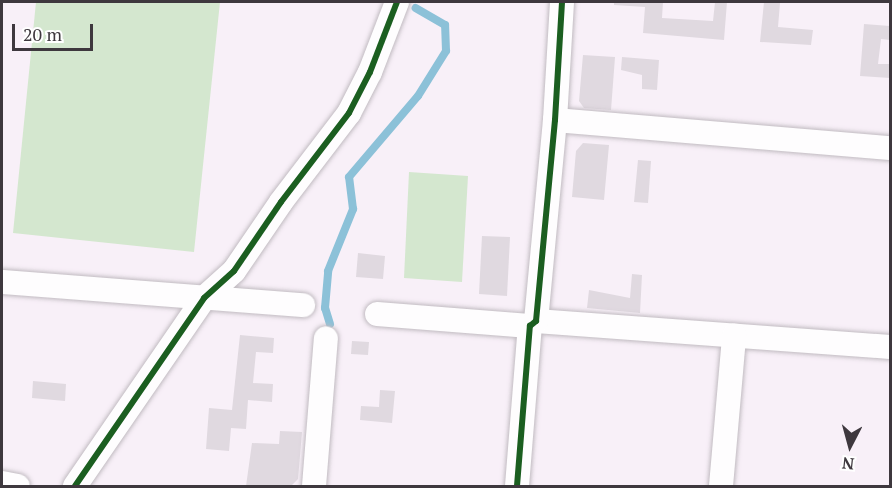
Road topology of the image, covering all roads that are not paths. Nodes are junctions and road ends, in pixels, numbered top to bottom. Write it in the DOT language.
graph roads {
  1 [pos="397,2"];
  2 [pos="562,2"];
  3 [pos="555,120"];
  4 [pos="891,148"];
  5 [pos="2,282"];
  6 [pos="204,298"];
  7 [pos="303,305"];
  8 [pos="377,314"];
  9 [pos="533,324"];
  10 [pos="734,336"];
  11 [pos="326,338"];
  12 [pos="891,347"];
  13 [pos="2,483"];
  14 [pos="81,485"];
  15 [pos="18,486"];
  16 [pos="314,486"];
  17 [pos="517,486"];
  18 [pos="721,486"];
  1 -- 6 [label="street"];
  2 -- 3 [label="street"];
  3 -- 4 [label="street"];
  3 -- 9 [label="street"];
  5 -- 6 [label="street"];
  6 -- 7 [label="street"];
  6 -- 14 [label="street"];
  8 -- 9 [label="street"];
  9 -- 10 [label="street"];
  9 -- 17 [label="street"];
  10 -- 12 [label="street"];
  10 -- 18 [label="street"];
  11 -- 16 [label="street"];
  13 -- 15 [label="street"];
}
